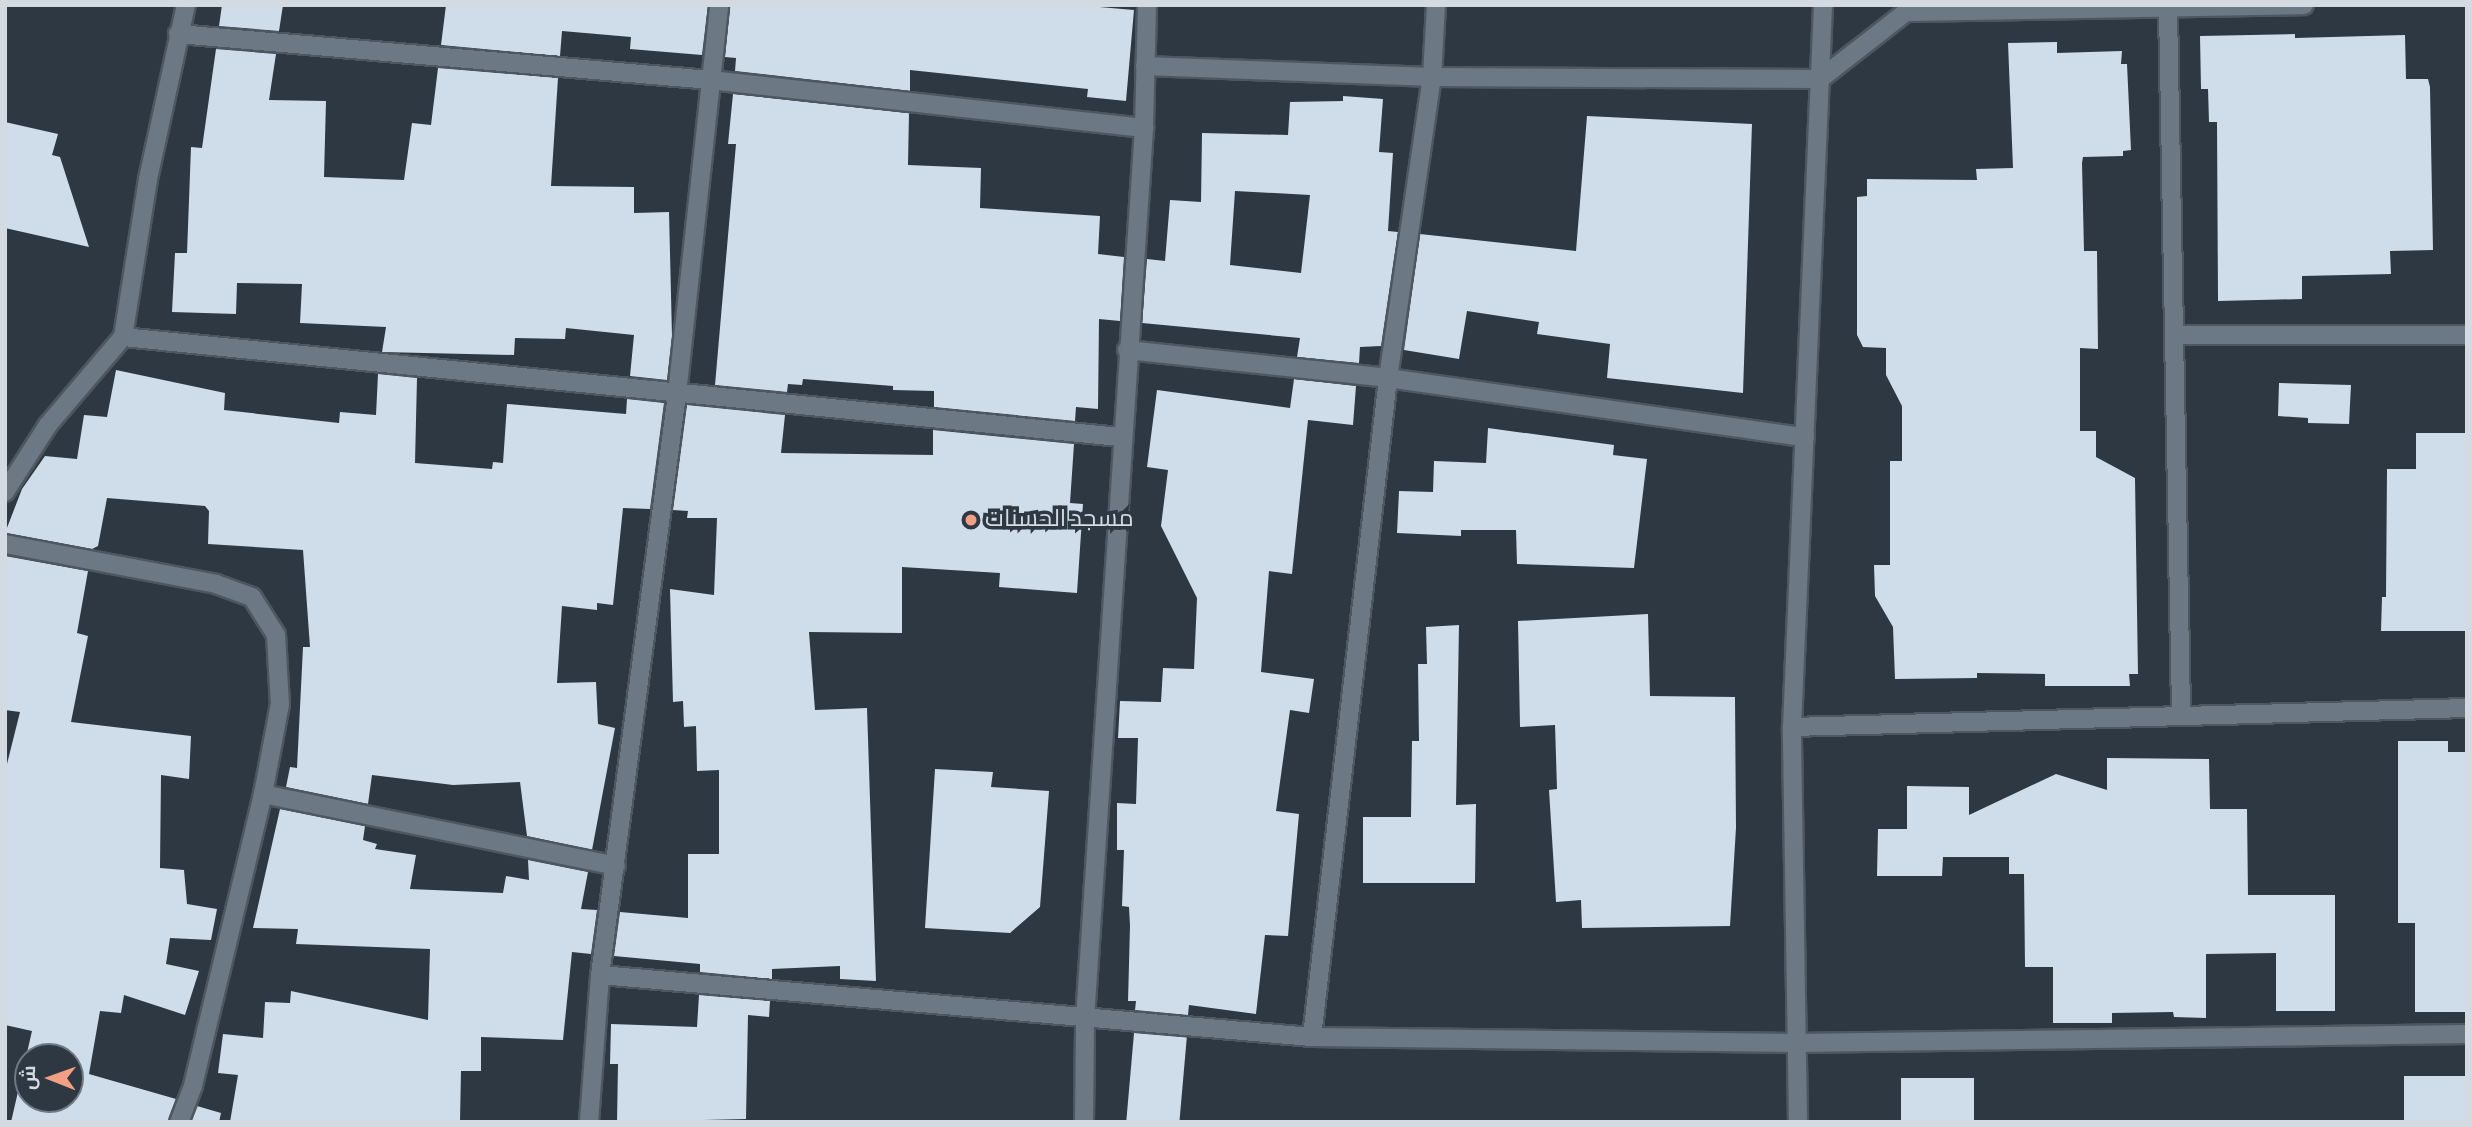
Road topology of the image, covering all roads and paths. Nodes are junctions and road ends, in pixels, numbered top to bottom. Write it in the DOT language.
graph roads {
  1 [pos="186,5"];
  2 [pos="719,5"];
  3 [pos="1147,5"];
  4 [pos="1436,5"];
  5 [pos="1823,5"];
  6 [pos="2304,5"];
  7 [pos="2168,9"];
  8 [pos="178,34"];
  9 [pos="1145,66"];
  10 [pos="1432,77"];
  11 [pos="1820,79"];
  12 [pos="710,80"];
  13 [pos="1144,128"];
  14 [pos="2175,335"];
  15 [pos="2467,335"];
  16 [pos="123,337"];
  17 [pos="1128,350"];
  18 [pos="1388,378"];
  19 [pos="677,394"];
  20 [pos="1120,437"];
  21 [pos="1805,437"];
  22 [pos="5,492"];
  23 [pos="5,544"];
  24 [pos="2467,708"];
  25 [pos="2181,713"];
  26 [pos="1792,727"];
  27 [pos="263,794"];
  28 [pos="616,866"];
  29 [pos="600,975"];
  30 [pos="1085,1019"];
  31 [pos="2467,1034"];
  32 [pos="1312,1037"];
  33 [pos="1796,1043"];
  34 [pos="179,1122"];
  35 [pos="589,1122"];
  36 [pos="1084,1122"];
  37 [pos="1798,1122"];
  1 -- 8 [label="street"];
  2 -- 12 [label="street"];
  3 -- 9 [label="street"];
  4 -- 10 [label="street"];
  5 -- 11 [label="street"];
  6 -- 7 [label="street"];
  7 -- 11 [label="street"];
  7 -- 14 [label="street"];
  8 -- 12 [label="street"];
  8 -- 16 [label="street"];
  9 -- 10 [label="street"];
  9 -- 13 [label="street"];
  10 -- 11 [label="street"];
  10 -- 18 [label="street"];
  11 -- 21 [label="street"];
  12 -- 13 [label="street"];
  12 -- 19 [label="street"];
  13 -- 17 [label="street"];
  14 -- 15 [label="street"];
  14 -- 25 [label="street"];
  16 -- 19 [label="street"];
  16 -- 22 [label="street"];
  17 -- 18 [label="street"];
  17 -- 20 [label="street"];
  18 -- 21 [label="street"];
  18 -- 32 [label="street"];
  19 -- 20 [label="street"];
  19 -- 28 [label="street"];
  20 -- 30 [label="street"];
  21 -- 26 [label="street"];
  23 -- 27 [label="street"];
  24 -- 25 [label="street"];
  25 -- 26 [label="street"];
  26 -- 33 [label="street"];
  27 -- 28 [label="street"];
  27 -- 34 [label="street"];
  28 -- 29 [label="street"];
  29 -- 30 [label="street"];
  29 -- 35 [label="street"];
  30 -- 32 [label="street"];
  30 -- 36 [label="street"];
  31 -- 33 [label="street"];
  32 -- 33 [label="street"];
  33 -- 37 [label="street"];
}
